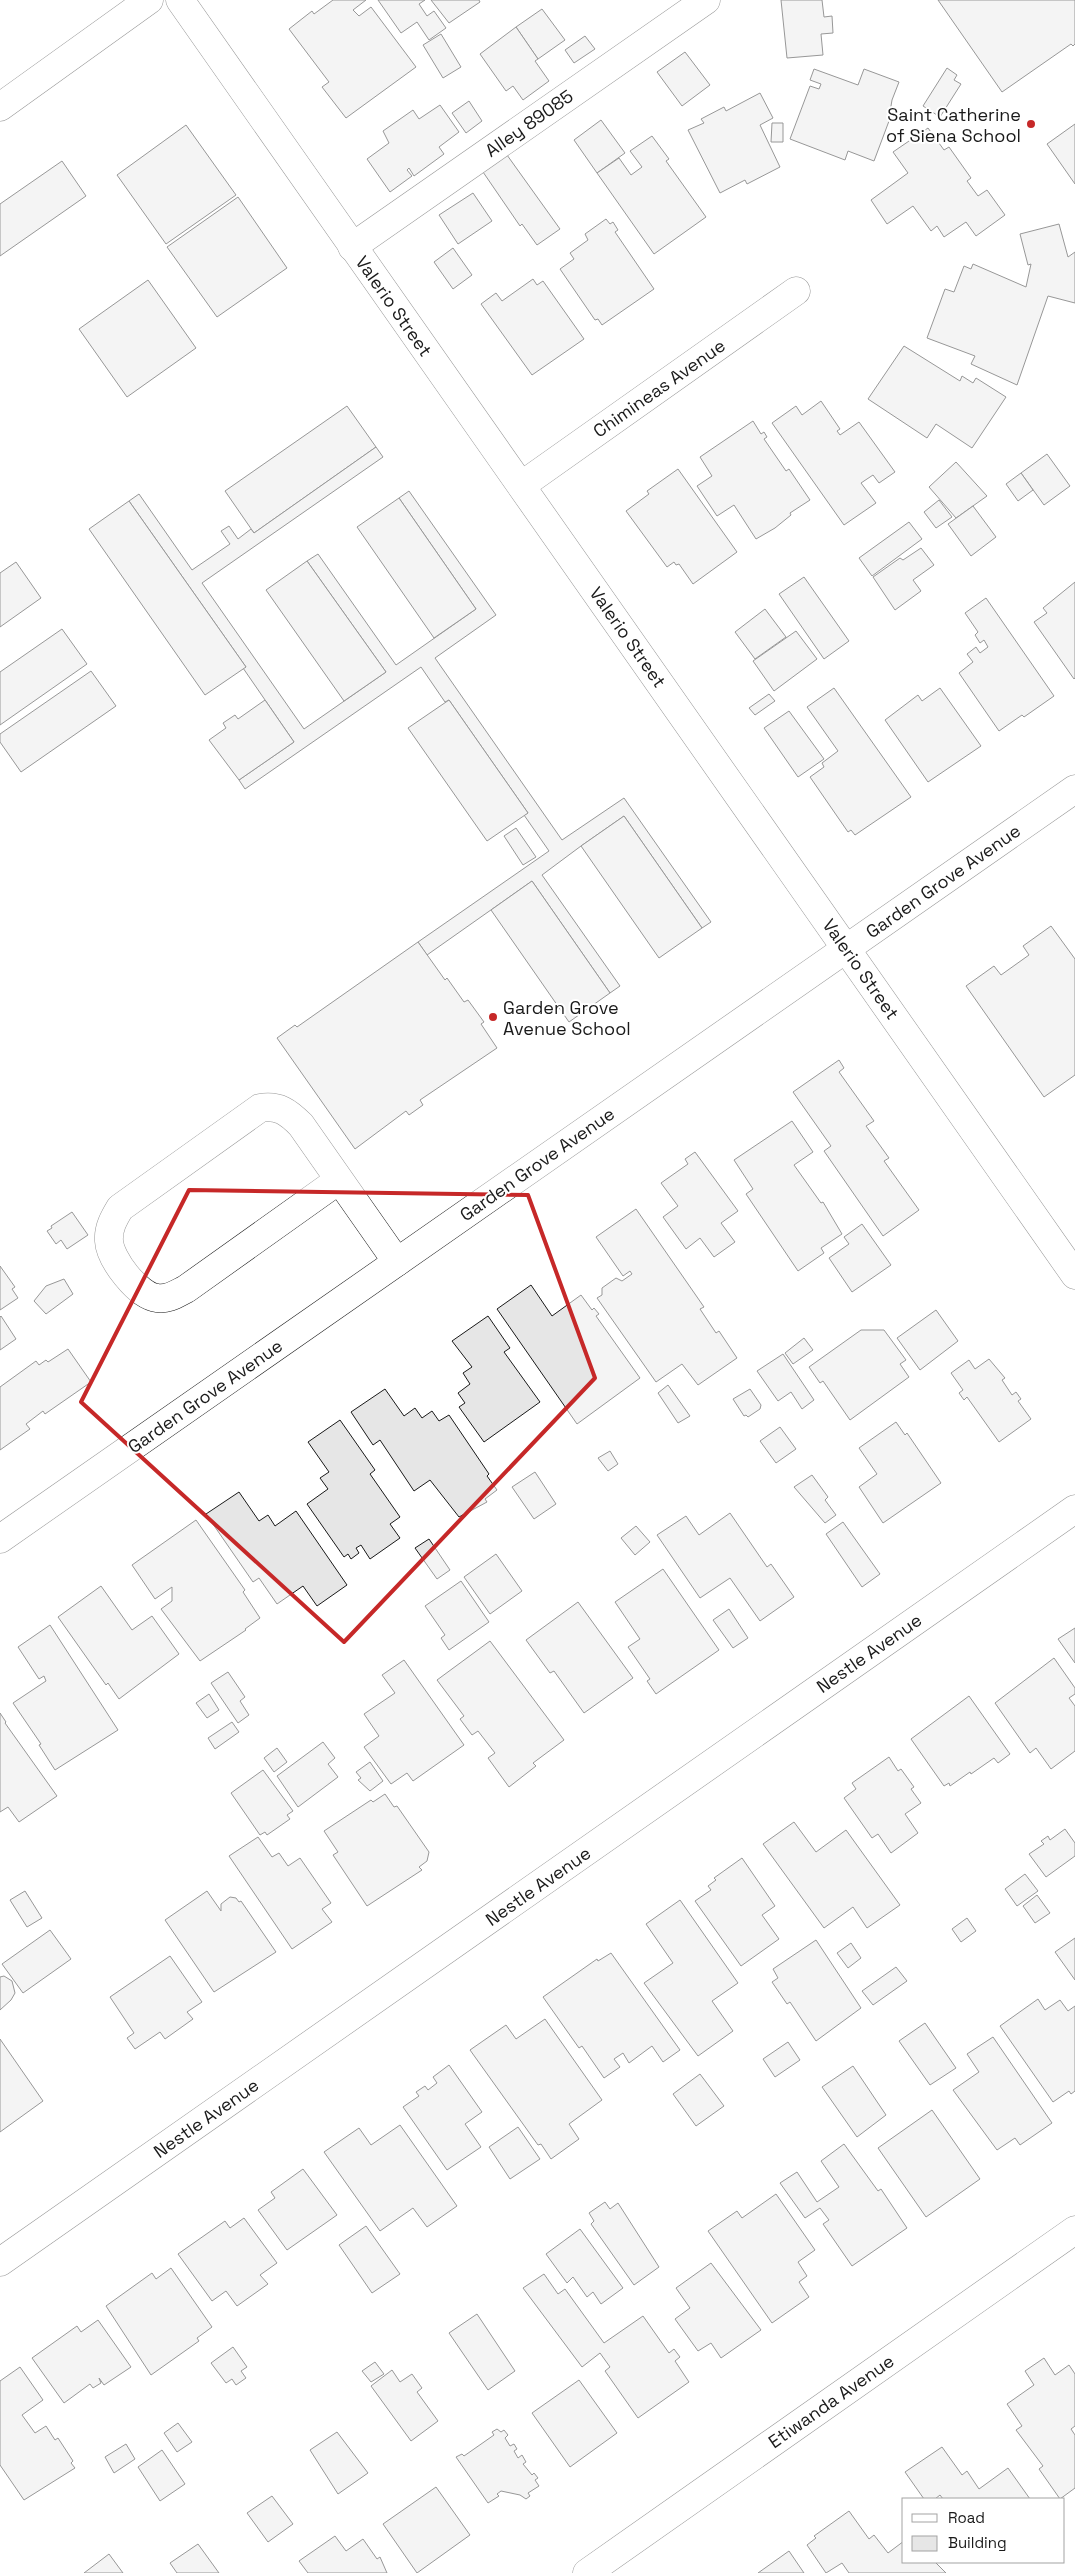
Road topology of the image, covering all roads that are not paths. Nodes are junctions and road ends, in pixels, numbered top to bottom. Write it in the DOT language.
graph roads {
  1 [pos="149,0"];
  2 [pos="180,0"];
  3 [pos="706,0"];
  4 [pos="0,107"];
  5 [pos="352,247"];
  6 [pos="796,291"];
  7 [pos="522,486"];
  8 [pos="1075,789"];
  9 [pos="846,948"];
  10 [pos="339,1180"];
  11 [pos="397,1262"];
  12 [pos="1075,1275"];
  13 [pos="1075,1509"];
  14 [pos="0,1539"];
  15 [pos="1075,2230"];
  16 [pos="0,2262"];
  17 [pos="587,2573"];
  1 -- 4 [label="street"];
  2 -- 5 [label="street, Valerio Street"];
  3 -- 5 [label="street, Alley 89085"];
  5 -- 7 [label="street, Valerio Street"];
  6 -- 7 [label="street, Chimineas Avenue"];
  7 -- 9 [label="street, Valerio Street"];
  8 -- 9 [label="street, Garden Grove Avenue"];
  9 -- 11 [label="street, Garden Grove Avenue"];
  9 -- 12 [label="street, Valerio Street"];
  10 -- 10 [label="street"];
  10 -- 11 [label="street"];
  11 -- 14 [label="street, Garden Grove Avenue"];
  13 -- 16 [label="street, Nestle Avenue"];
  15 -- 17 [label="street, Etiwanda Avenue"];
}
